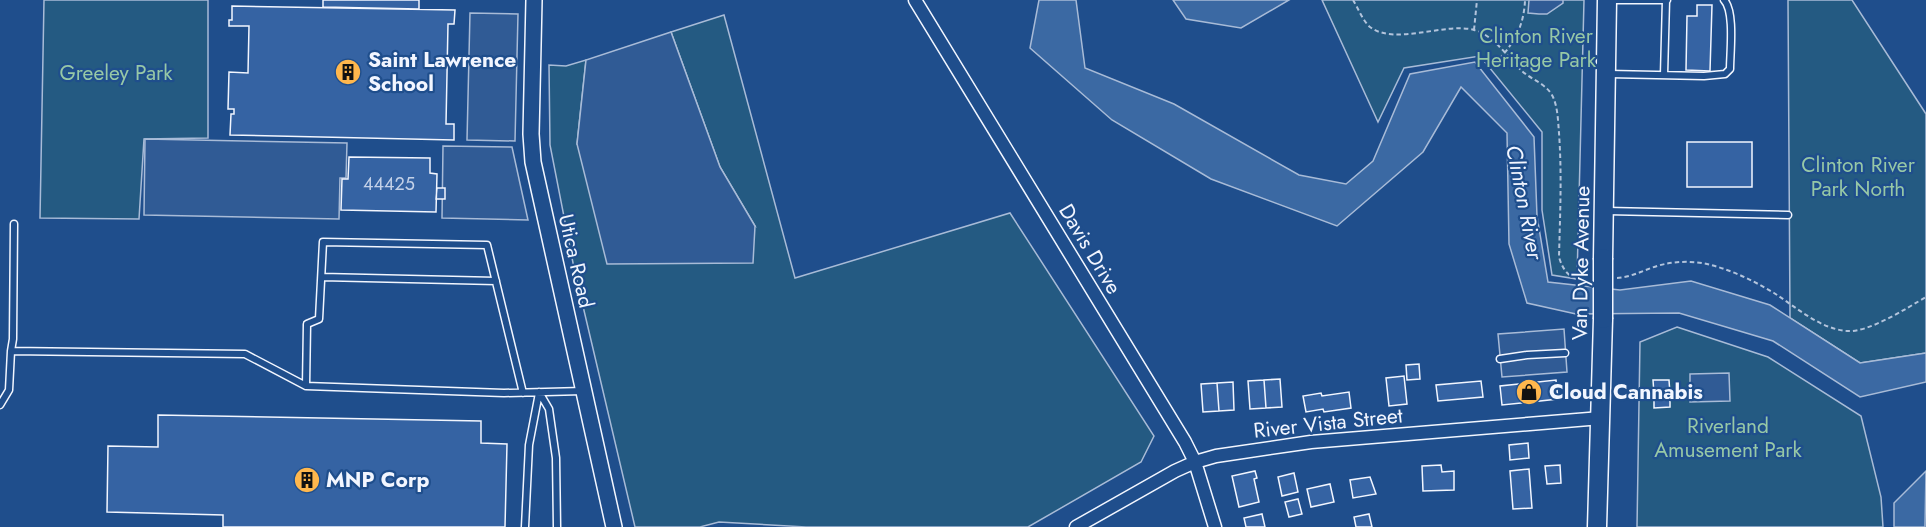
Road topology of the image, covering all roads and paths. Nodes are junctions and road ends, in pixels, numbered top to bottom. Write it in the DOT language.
graph roads {
  1 [pos="534,0"];
  2 [pos="915,0"];
  3 [pos="1353,0"];
  4 [pos="1477,0"];
  5 [pos="1525,0"];
  6 [pos="1607,0"];
  7 [pos="1667,0"];
  8 [pos="1724,0"];
  9 [pos="1474,30"];
  10 [pos="1505,53"];
  11 [pos="1494,64"];
  12 [pos="1606,74"];
  13 [pos="1664,75"];
  14 [pos="1604,211"];
  15 [pos="1788,215"];
  16 [pos="14,224"];
  17 [pos="322,276"];
  18 [pos="1616,278"];
  19 [pos="1593,279"];
  20 [pos="496,281"];
  21 [pos="1926,297"];
  22 [pos="11,351"];
  23 [pos="1565,354"];
  24 [pos="1500,359"];
  25 [pos="306,386"];
  26 [pos="584,391"];
  27 [pos="539,392"];
  28 [pos="523,393"];
  29 [pos="1638,394"];
  30 [pos="1653,394"];
  31 [pos="0,405"];
  32 [pos="1601,418"];
  33 [pos="1195,462"];
  34 [pos="525,527"];
  35 [pos="556,527"];
  36 [pos="614,527"];
  37 [pos="1076,527"];
  38 [pos="1215,527"];
  39 [pos="1598,527"];
  1 -- 26 [label="street, Utica Road"];
  2 -- 33 [label="street, Davis Drive"];
  3 -- 9 [label="path"];
  4 -- 9 [label="path"];
  5 -- 10 [label="path"];
  6 -- 7 [label="lane"];
  6 -- 12 [label="main road, Van Dyke Avenue"];
  7 -- 13 [label="lane"];
  8 -- 13 [label="lane"];
  9 -- 10 [label="path"];
  10 -- 11 [label="path"];
  10 -- 19 [label="path"];
  12 -- 13 [label="lane"];
  12 -- 14 [label="main road, Van Dyke Avenue"];
  14 -- 15 [label="lane"];
  14 -- 32 [label="main road, Van Dyke Avenue, bridge"];
  16 -- 22 [label="lane"];
  17 -- 20 [label="lane"];
  17 -- 20 [label="lane"];
  17 -- 25 [label="lane"];
  18 -- 21 [label="path"];
  20 -- 28 [label="lane"];
  22 -- 25 [label="lane"];
  22 -- 31 [label="lane"];
  23 -- 24 [label="lane"];
  25 -- 28 [label="lane"];
  26 -- 27 [label="lane"];
  26 -- 36 [label="street, Utica Road"];
  27 -- 28 [label="lane"];
  27 -- 34 [label="lane"];
  27 -- 35 [label="lane"];
  29 -- 30 [label="path"];
  32 -- 33 [label="street, River Vista Street"];
  32 -- 39 [label="main road, Van Dyke Avenue"];
  33 -- 37 [label="street, River Vista Street"];
  33 -- 38 [label="street, Davis Drive"];
}
